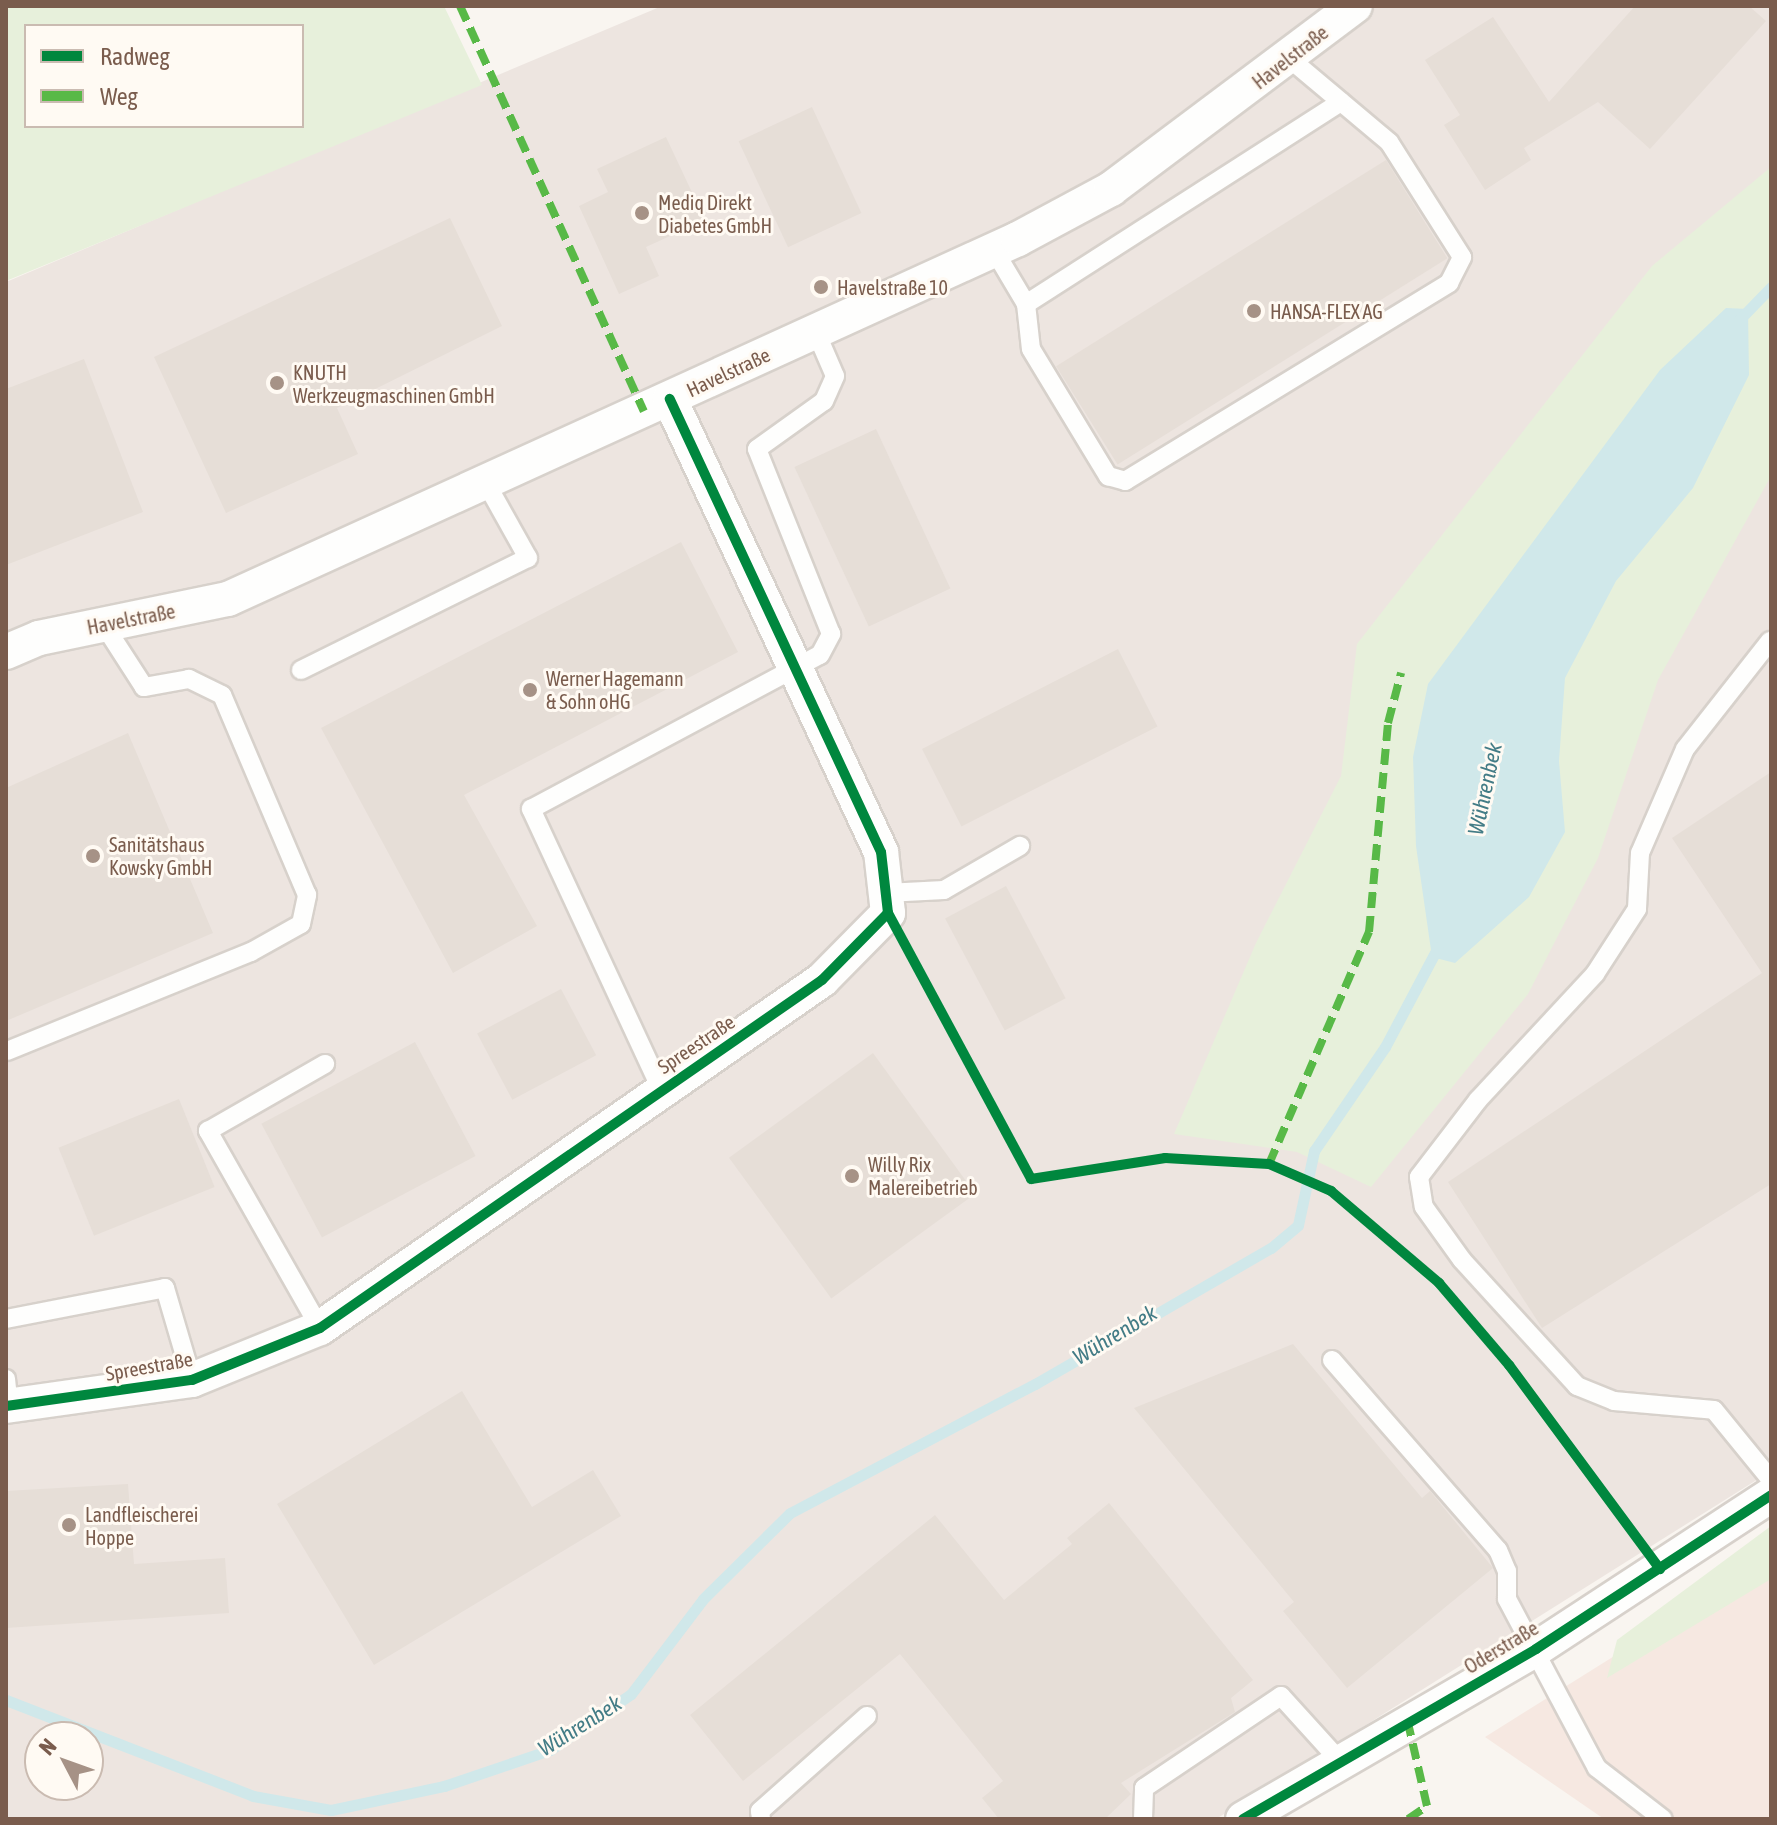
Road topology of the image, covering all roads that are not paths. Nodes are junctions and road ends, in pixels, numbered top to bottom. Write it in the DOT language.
graph roads {
  1 [pos="1355,6"];
  2 [pos="1289,58"];
  3 [pos="1341,102"];
  4 [pos="994,250"];
  5 [pos="1026,304"];
  6 [pos="816,332"];
  7 [pos="670,399"];
  8 [pos="486,483"];
  9 [pos="104,625"];
  10 [pos="1770,641"];
  11 [pos="6,652"];
  12 [pos="794,666"];
  13 [pos="301,670"];
  14 [pos="1020,846"];
  15 [pos="886,893"];
  16 [pos="7,1051"];
  17 [pos="325,1064"];
  18 [pos="661,1089"];
  19 [pos="6,1319"];
  20 [pos="320,1328"];
  21 [pos="1332,1360"];
  22 [pos="192,1380"];
  23 [pos="7,1397"];
  24 [pos="1771,1480"];
  25 [pos="1771,1495"];
  26 [pos="1536,1649"];
  27 [pos="867,1716"];
  28 [pos="1339,1760"];
  29 [pos="761,1819"];
  30 [pos="1143,1819"];
  31 [pos="1243,1819"];
  32 [pos="1663,1819"];
  1 -- 2 [label="street, Havelstraße"];
  2 -- 3 [label="lane"];
  2 -- 4 [label="street, Havelstraße"];
  3 -- 5 [label="lane"];
  3 -- 5 [label="lane"];
  4 -- 5 [label="lane"];
  4 -- 6 [label="street, Havelstraße"];
  6 -- 7 [label="street, Havelstraße"];
  6 -- 12 [label="lane"];
  7 -- 8 [label="street, Havelstraße"];
  7 -- 12 [label="street, Spreestraße"];
  8 -- 9 [label="street, Havelstraße"];
  8 -- 13 [label="lane"];
  9 -- 11 [label="street, Havelstraße"];
  9 -- 16 [label="lane"];
  10 -- 24 [label="lane"];
  12 -- 15 [label="street, Spreestraße"];
  12 -- 18 [label="lane"];
  14 -- 15 [label="lane"];
  15 -- 18 [label="street, Spreestraße"];
  17 -- 20 [label="lane"];
  18 -- 20 [label="street, Spreestraße"];
  19 -- 22 [label="lane"];
  20 -- 22 [label="street, Spreestraße"];
  21 -- 26 [label="lane"];
  22 -- 23 [label="street, Spreestraße"];
  25 -- 26 [label="street, Oderstraße"];
  26 -- 28 [label="street, Oderstraße"];
  26 -- 32 [label="lane"];
  27 -- 29 [label="lane"];
  28 -- 30 [label="lane"];
  28 -- 31 [label="street, Oderstraße"];
}
